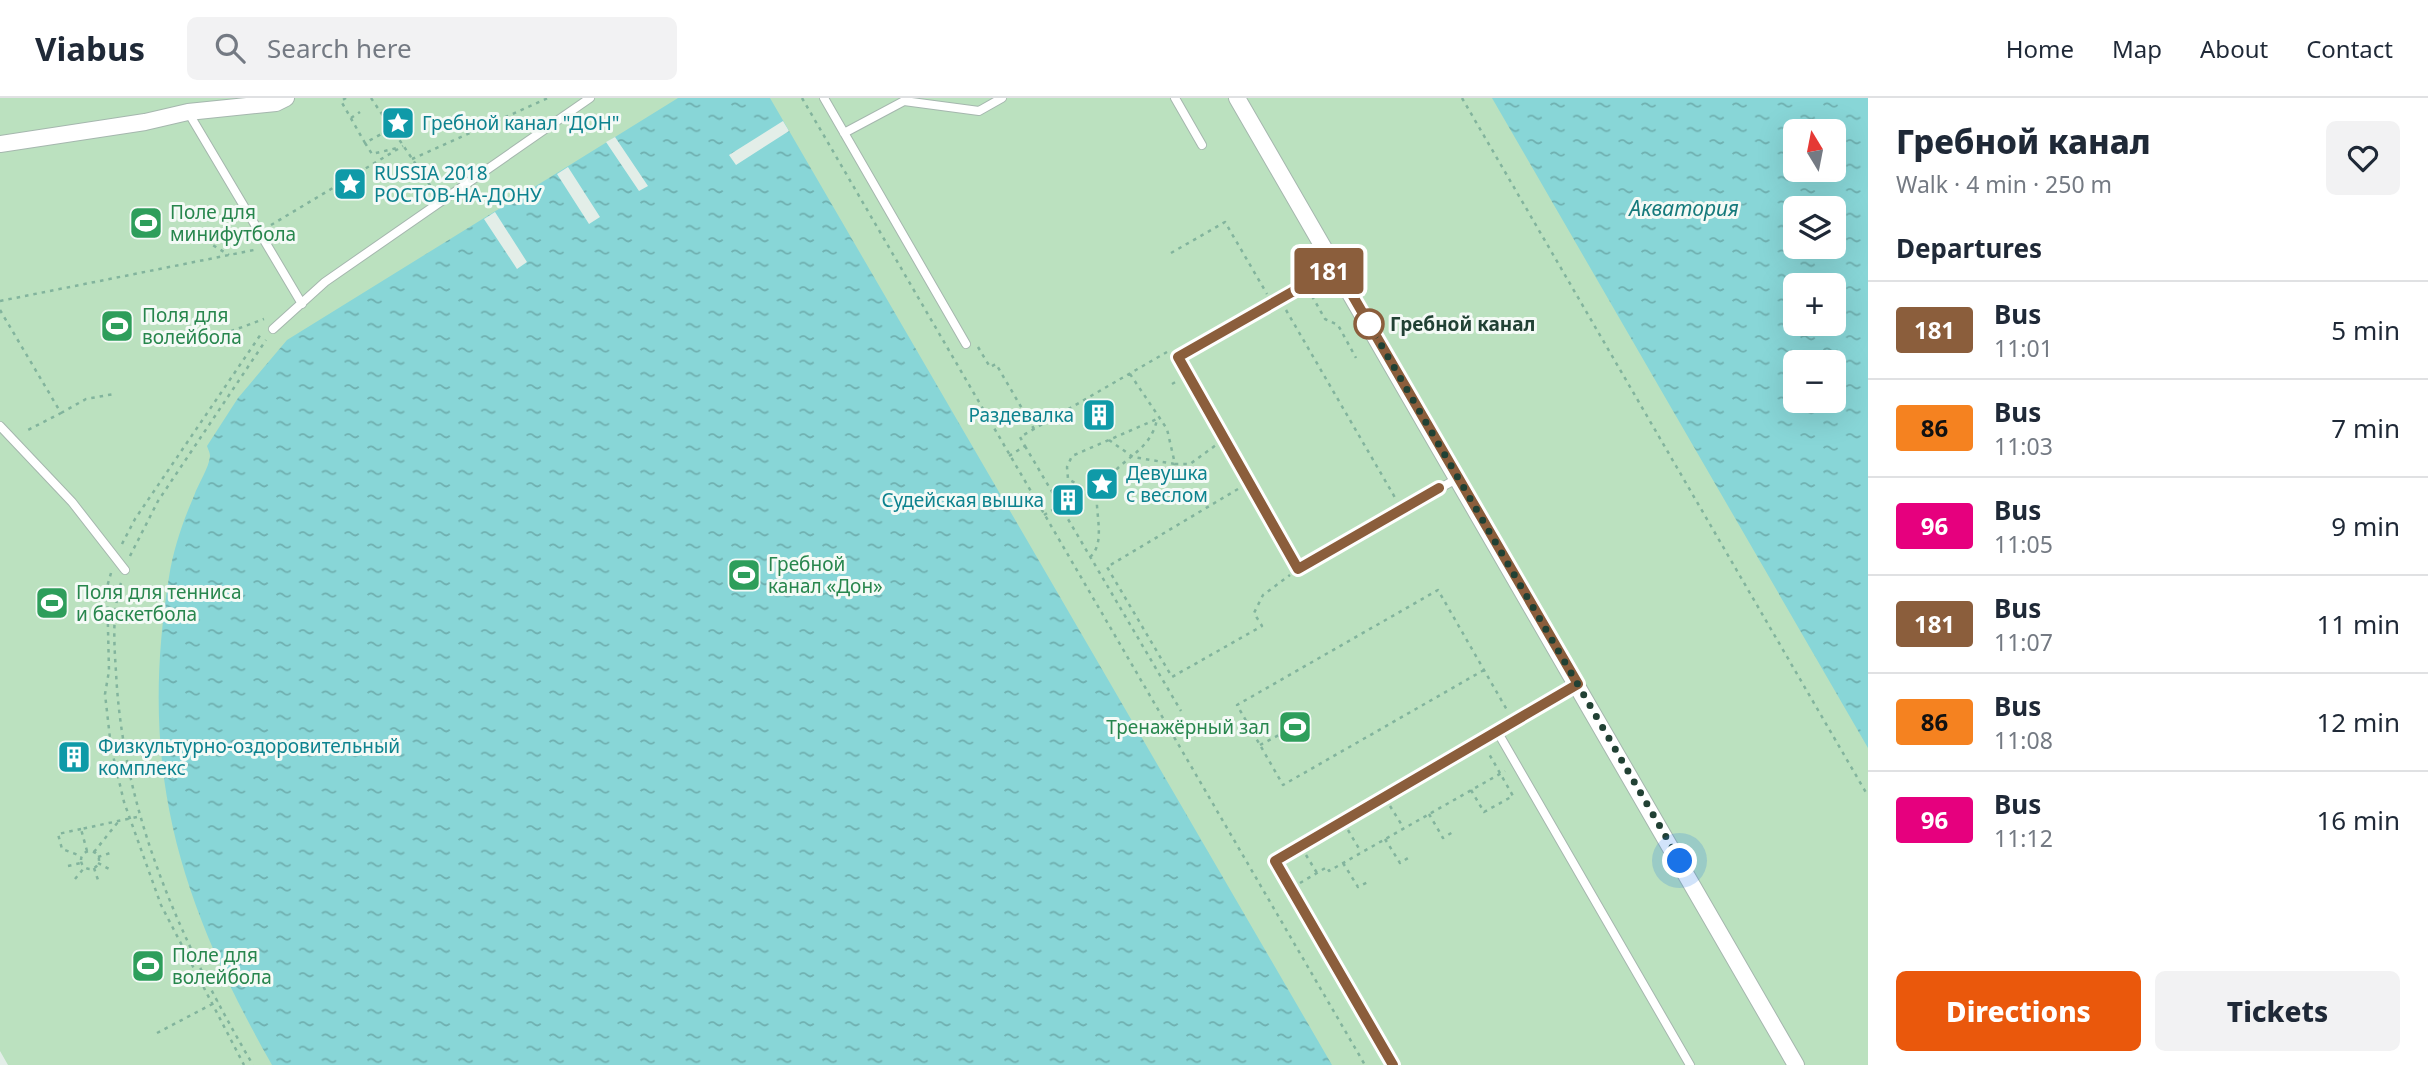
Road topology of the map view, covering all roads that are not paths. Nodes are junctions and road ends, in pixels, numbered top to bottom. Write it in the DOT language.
graph roads {
  1 [pos="286,98"];
  2 [pos="590,98"];
  3 [pos="824,98"];
  4 [pos="1002,98"];
  5 [pos="1175,98"];
  6 [pos="1237,98"];
  7 [pos="184,105"];
  8 [pos="844,133"];
  9 [pos="0,144"];
  10 [pos="1202,145"];
  11 [pos="1336,267"];
  12 [pos="302,303"];
  13 [pos="273,329"];
  14 [pos="966,344"];
  15 [pos="0,426"];
  16 [pos="1458,478"];
  17 [pos="125,570"];
  18 [pos="1578,684"];
  19 [pos="1497,731"];
  20 [pos="1393,1065"];
  21 [pos="1690,1065"];
  22 [pos="1796,1065"];
  1 -- 7 [label="street"];
  2 -- 12 [label="lane"];
  3 -- 8 [label="lane"];
  4 -- 8 [label="lane"];
  5 -- 10 [label="lane"];
  6 -- 11 [label="street"];
  7 -- 9 [label="street"];
  7 -- 12 [label="lane"];
  8 -- 14 [label="lane"];
  11 -- 16 [label="street"];
  11 -- 16 [label="lane"];
  12 -- 13 [label="lane"];
  15 -- 17 [label="lane"];
  16 -- 18 [label="street"];
  18 -- 19 [label="lane"];
  18 -- 22 [label="street"];
  19 -- 20 [label="lane"];
  19 -- 21 [label="lane"];
}
